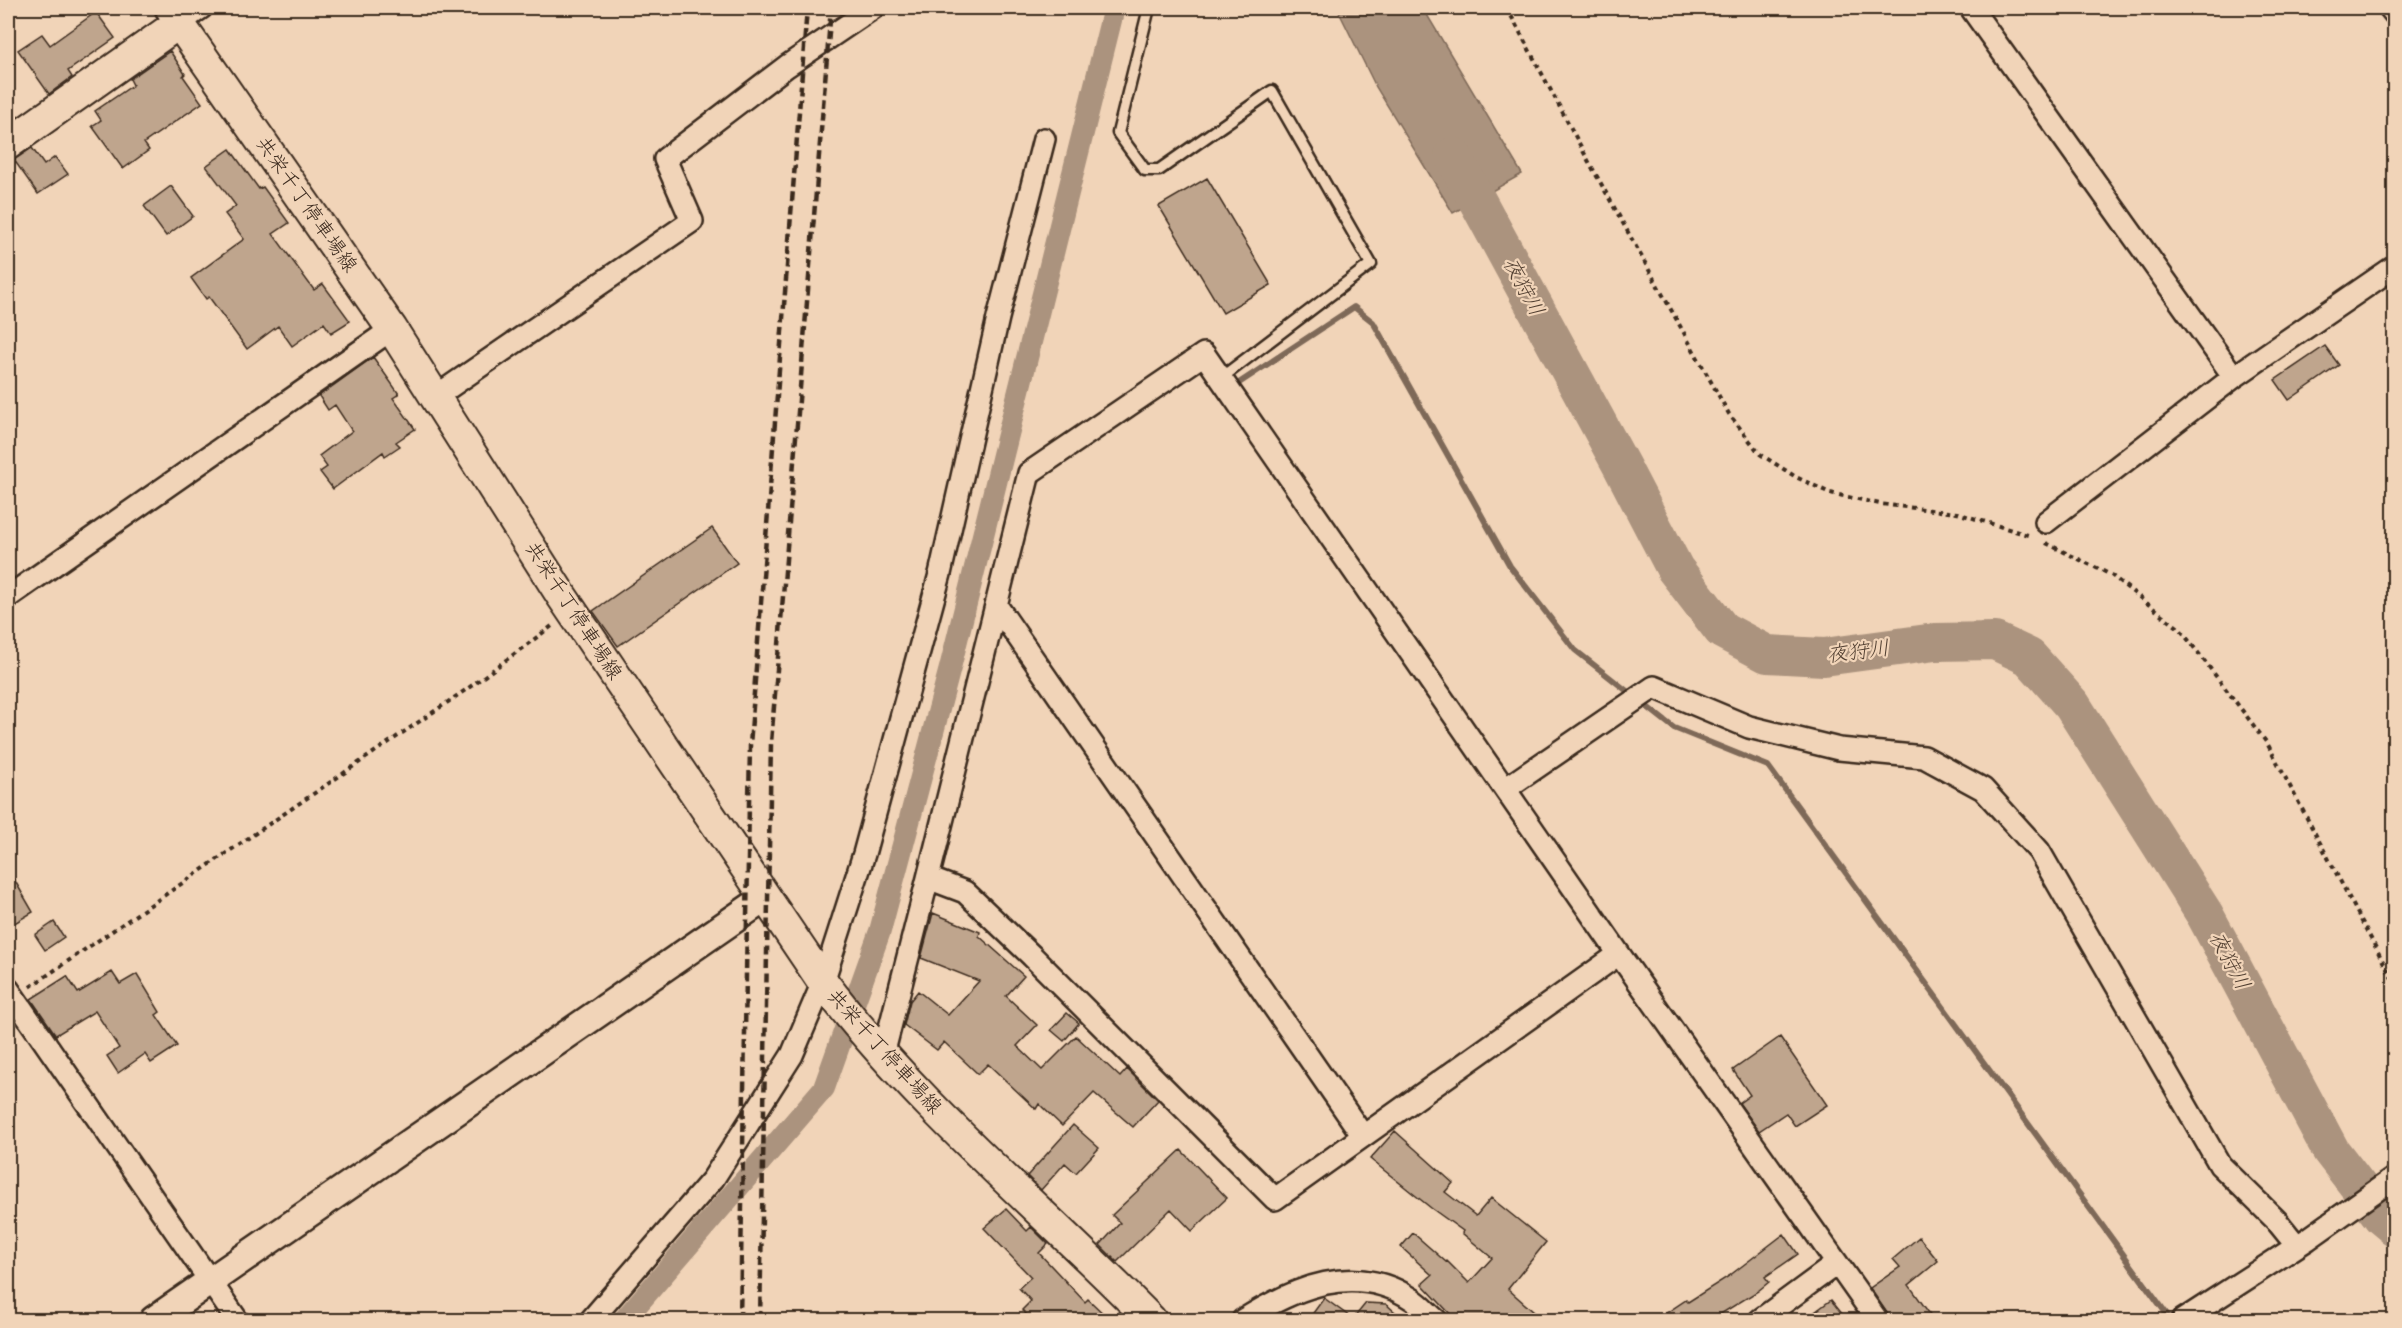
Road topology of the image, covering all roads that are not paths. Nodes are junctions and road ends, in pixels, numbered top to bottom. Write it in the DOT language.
graph roads {
  1 [pos="873,8"];
  2 [pos="1149,8"];
  3 [pos="1971,8"];
  4 [pos="2390,8"];
  5 [pos="183,13"];
  6 [pos="2394,14"];
  7 [pos="1044,139"];
  8 [pos="8,144"];
  9 [pos="2394,267"];
  10 [pos="392,329"];
  11 [pos="2234,376"];
  12 [pos="1221,378"];
  13 [pos="435,398"];
  14 [pos="2042,534"];
  15 [pos="8,597"];
  16 [pos="996,605"];
  17 [pos="1505,789"];
  18 [pos="928,878"];
  19 [pos="766,897"];
  20 [pos="1619,954"];
  21 [pos="823,982"];
  22 [pos="11,994"];
  23 [pos="883,1055"];
  24 [pos="1363,1136"];
  25 [pos="2394,1178"];
  26 [pos="2302,1242"];
  27 [pos="1836,1264"];
  28 [pos="211,1282"];
  29 [pos="1137,1315"];
  30 [pos="2185,1319"];
  31 [pos="154,1320"];
  32 [pos="237,1320"];
  33 [pos="591,1320"];
  34 [pos="1243,1320"];
  35 [pos="1436,1320"];
  36 [pos="1760,1320"];
  37 [pos="1877,1320"];
  1 -- 13 [label="street"];
  2 -- 12 [label="lane"];
  3 -- 11 [label="street"];
  4 -- 6 [label="street"];
  5 -- 8 [label="main road, 共栄千丁停車場線"];
  5 -- 10 [label="main road, 共栄千丁停車場線"];
  7 -- 21 [label="street"];
  9 -- 11 [label="street"];
  10 -- 13 [label="main road, 共栄千丁停車場線"];
  10 -- 15 [label="street"];
  11 -- 14 [label="street"];
  12 -- 16 [label="street"];
  12 -- 17 [label="street"];
  13 -- 19 [label="main road, 共栄千丁停車場線"];
  16 -- 18 [label="street"];
  16 -- 24 [label="street"];
  17 -- 20 [label="street"];
  17 -- 26 [label="street"];
  18 -- 23 [label="street"];
  18 -- 24 [label="street"];
  19 -- 21 [label="main road, 共栄千丁停車場線"];
  19 -- 28 [label="street"];
  20 -- 24 [label="street"];
  20 -- 27 [label="street"];
  21 -- 23 [label="main road, 共栄千丁停車場線"];
  21 -- 33 [label="street"];
  22 -- 28 [label="street"];
  23 -- 29 [label="main road, 共栄千丁停車場線"];
  25 -- 26 [label="street"];
  26 -- 30 [label="street"];
  27 -- 36 [label="street"];
  27 -- 37 [label="street"];
  28 -- 31 [label="street"];
  28 -- 32 [label="street"];
  34 -- 35 [label="street"];
}
